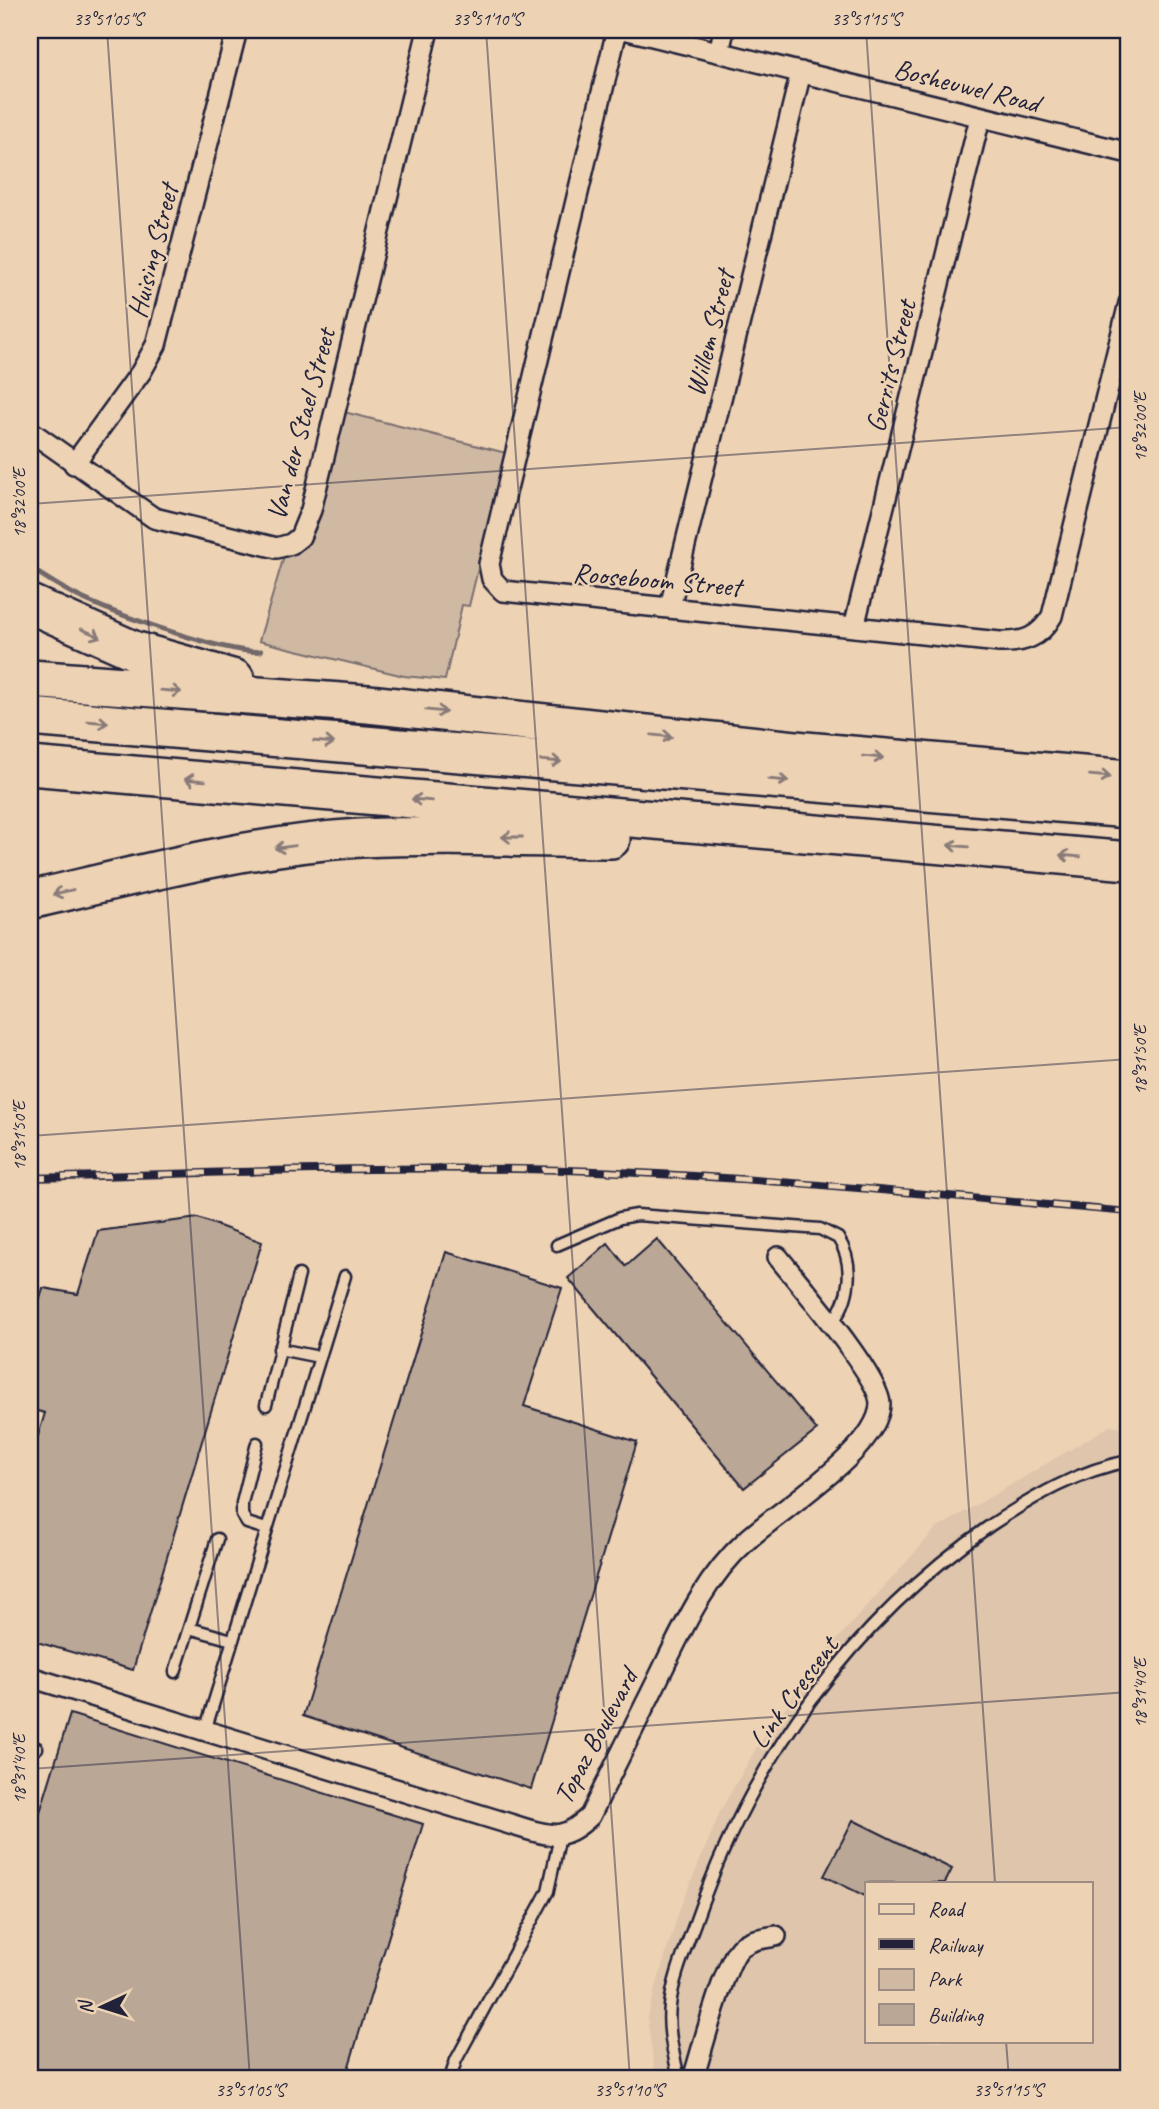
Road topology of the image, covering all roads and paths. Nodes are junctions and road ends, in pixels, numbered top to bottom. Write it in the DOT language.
graph roads {
  1 [pos="237,30"];
  2 [pos="428,30"];
  3 [pos="617,30"];
  4 [pos="628,30"];
  5 [pos="724,30"];
  6 [pos="719,52"];
  7 [pos="801,72"];
  8 [pos="980,118"];
  9 [pos="1129,153"];
  10 [pos="1129,303"];
  11 [pos="30,431"];
  12 [pos="74,464"];
  13 [pos="30,604"];
  14 [pos="670,607"];
  15 [pos="854,627"];
  16 [pos="30,679"];
  17 [pos="368,704"];
  18 [pos="30,717"];
  19 [pos="30,766"];
  20 [pos="1129,779"];
  21 [pos="1129,809"];
  22 [pos="899,841"];
  23 [pos="1129,861"];
  24 [pos="30,900"];
  25 [pos="557,1245"];
  26 [pos="778,1257"];
  27 [pos="299,1275"];
  28 [pos="345,1276"];
  29 [pos="831,1324"];
  30 [pos="279,1349"];
  31 [pos="319,1357"];
  32 [pos="266,1405"];
  33 [pos="257,1443"];
  34 [pos="1129,1461"];
  35 [pos="266,1529"];
  36 [pos="217,1539"];
  37 [pos="189,1628"];
  38 [pos="232,1640"];
  39 [pos="175,1672"];
  40 [pos="30,1677"];
  41 [pos="205,1732"];
  42 [pos="560,1836"];
  43 [pos="776,1936"];
  44 [pos="450,2079"];
  45 [pos="679,2079"];
  46 [pos="693,2079"];
  1 -- 12 [label="street, Huising Street"];
  2 -- 12 [label="street, Van der Stael Street"];
  3 -- 14 [label="street, Rooseboom Street"];
  4 -- 6 [label="street, Bosheuwel Road"];
  5 -- 6 [label="street"];
  6 -- 7 [label="street, Bosheuwel Road"];
  7 -- 8 [label="street, Bosheuwel Road"];
  7 -- 14 [label="street, Willem Street"];
  8 -- 9 [label="street, Bosheuwel Road"];
  8 -- 15 [label="street, Gerrits Street"];
  10 -- 15 [label="street, Rooseboom Street"];
  11 -- 12 [label="street, Van der Stael Street"];
  13 -- 17 [label="highway, one-way"];
  14 -- 15 [label="street, Rooseboom Street"];
  16 -- 17 [label="highway, one-way"];
  17 -- 20 [label="highway, one-way"];
  18 -- 21 [label="highway, one-way"];
  22 -- 19 [label="highway, one-way"];
  23 -- 22 [label="highway, one-way"];
  22 -- 24 [label="highway, one-way"];
  25 -- 29 [label="lane"];
  26 -- 29 [label="street, Topaz Boulevard"];
  27 -- 30 [label="lane"];
  28 -- 31 [label="lane"];
  29 -- 42 [label="street, Topaz Boulevard"];
  30 -- 31 [label="lane"];
  30 -- 32 [label="lane"];
  31 -- 35 [label="lane"];
  33 -- 35 [label="lane"];
  34 -- 45 [label="lane, Link Crescent"];
  35 -- 38 [label="lane"];
  36 -- 37 [label="lane"];
  37 -- 38 [label="lane"];
  37 -- 39 [label="lane"];
  38 -- 41 [label="lane"];
  40 -- 41 [label="street, Topaz Boulevard"];
  41 -- 42 [label="street, Topaz Boulevard"];
  42 -- 44 [label="lane"];
  43 -- 46 [label="street"];
}
